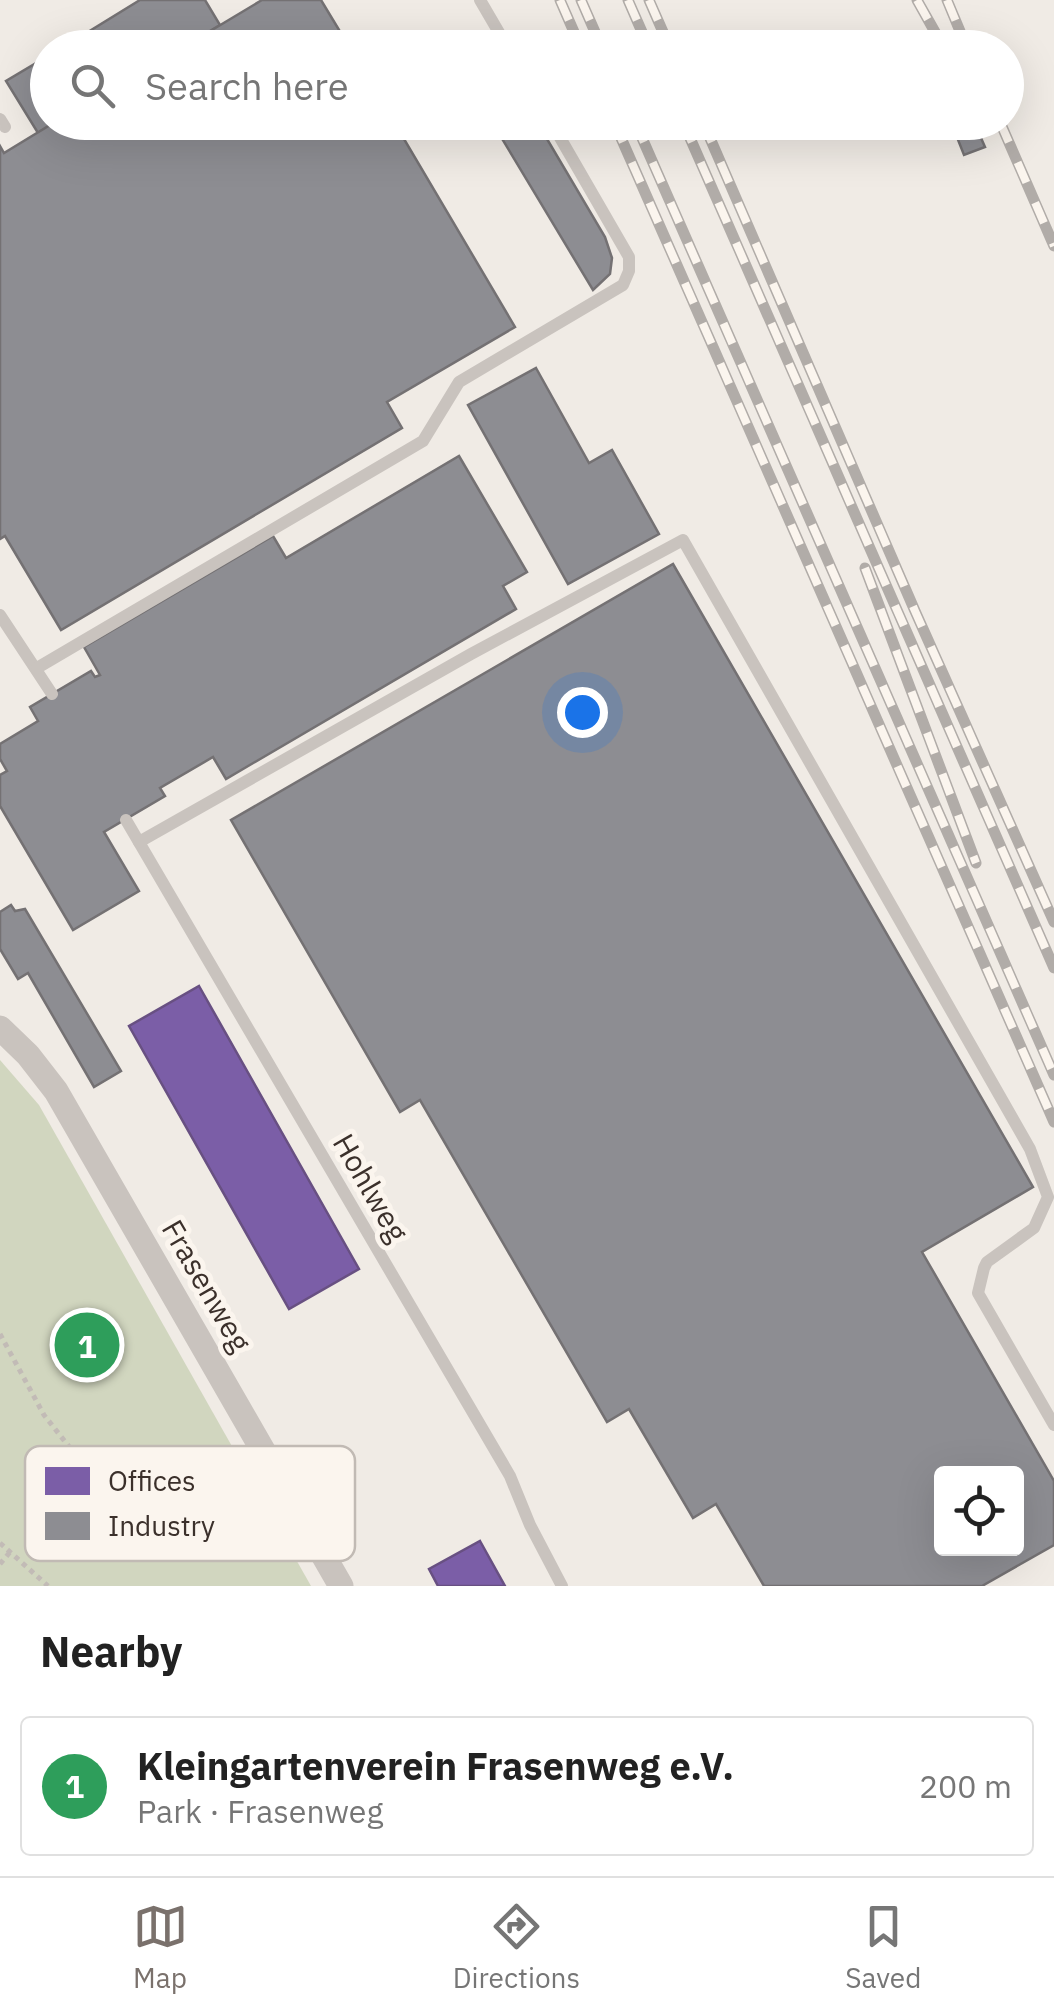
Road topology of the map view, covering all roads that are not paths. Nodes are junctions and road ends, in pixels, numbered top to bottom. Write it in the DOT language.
graph roads {
  1 [pos="480,0"];
  2 [pos="498,30"];
  3 [pos="561,140"];
  4 [pos="0,615"];
  5 [pos="36,668"];
  6 [pos="52,694"];
  7 [pos="126,820"];
  8 [pos="139,842"];
  9 [pos="0,1028"];
  10 [pos="1054,1425"];
  11 [pos="260,1446"];
  12 [pos="327,1561"];
  13 [pos="341,1586"];
  14 [pos="562,1586"];
  1 -- 2 [label="lane"];
  3 -- 5 [label="lane"];
  4 -- 5 [label="lane"];
  5 -- 6 [label="lane"];
  7 -- 8 [label="lane, Hohlweg"];
  8 -- 10 [label="lane"];
  8 -- 14 [label="lane, Hohlweg"];
  9 -- 11 [label="street, Frasenweg"];
  12 -- 13 [label="street, Frasenweg"];
}
